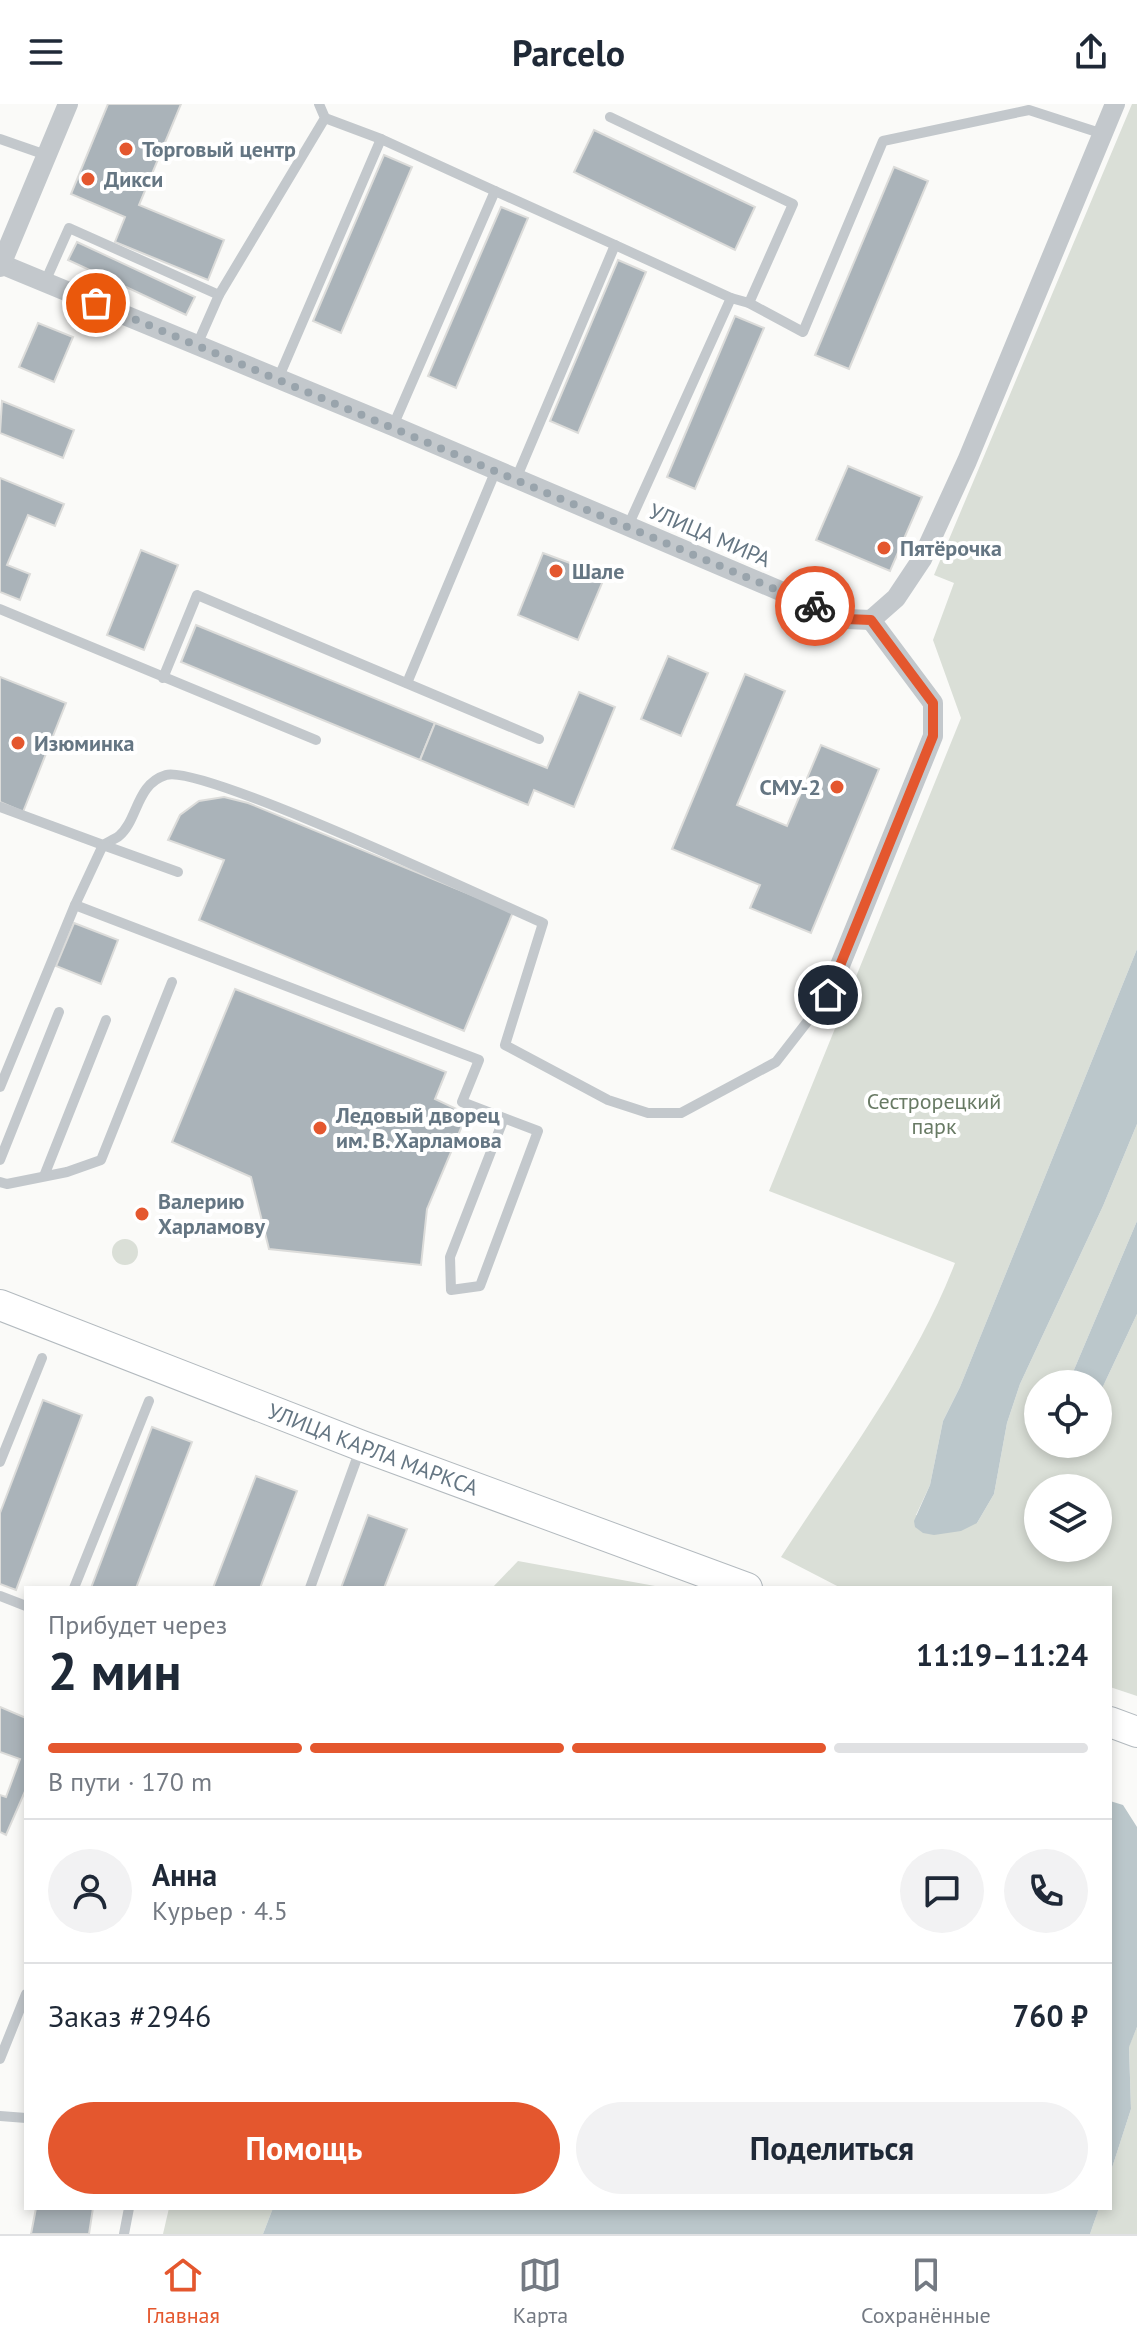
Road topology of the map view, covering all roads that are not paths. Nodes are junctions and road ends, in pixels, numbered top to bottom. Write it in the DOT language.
graph roads {
  1 [pos="68,104"];
  2 [pos="319,104"];
  3 [pos="1111,105"];
  4 [pos="610,117"];
  5 [pos="325,118"];
  6 [pos="1103,134"];
  7 [pos="0,139"];
  8 [pos="381,139"];
  9 [pos="46,155"];
  10 [pos="495,191"];
  11 [pos="615,245"];
  12 [pos="1,265"];
  13 [pos="45,282"];
  14 [pos="219,295"];
  15 [pos="731,298"];
  16 [pos="749,303"];
  17 [pos="197,345"];
  18 [pos="278,379"];
  19 [pos="393,426"];
  20 [pos="496,470"];
  21 [pos="516,479"];
  22 [pos="628,526"];
  23 [pos="0,609"];
  24 [pos="871,620"];
  25 [pos="163,678"];
  26 [pos="407,683"];
  27 [pos="539,739"];
  28 [pos="316,740"];
  29 [pos="0,807"];
  30 [pos="103,845"];
  31 [pos="178,872"];
  32 [pos="75,905"];
  33 [pos="172,982"];
  34 [pos="828,995"];
  35 [pos="59,1012"];
  36 [pos="106,1020"];
  37 [pos="0,1087"];
  38 [pos="504,1118"];
  39 [pos="0,1160"];
  40 [pos="44,1176"];
  41 [pos="0,1182"];
  42 [pos="0,1305"];
  43 [pos="42,1358"];
  44 [pos="149,1401"];
  45 [pos="362,1446"];
  46 [pos="0,1462"];
  47 [pos="75,1586"];
  48 [pos="311,1586"];
  49 [pos="742,1586"];
  50 [pos="0,1596"];
  51 [pos="24,1605"];
  52 [pos="1112,1723"];
  53 [pos="1137,1732"];
  54 [pos="24,1999"];
  55 [pos="0,2059"];
  56 [pos="0,2116"];
  57 [pos="24,2118"];
  58 [pos="129,2210"];
  59 [pos="124,2234"];
  1 -- 9 [label="street"];
  2 -- 5 [label="lane"];
  3 -- 6 [label="street"];
  4 -- 16 [label="lane"];
  5 -- 8 [label="lane"];
  5 -- 14 [label="lane"];
  6 -- 16 [label="lane"];
  6 -- 24 [label="street"];
  7 -- 9 [label="lane"];
  8 -- 10 [label="lane"];
  8 -- 18 [label="lane"];
  9 -- 12 [label="street"];
  10 -- 11 [label="lane"];
  10 -- 19 [label="lane"];
  11 -- 15 [label="lane"];
  11 -- 21 [label="lane"];
  12 -- 13 [label="street, УЛИЦА МИРА"];
  13 -- 14 [label="lane"];
  13 -- 17 [label="street, УЛИЦА МИРА"];
  14 -- 17 [label="lane"];
  15 -- 16 [label="lane"];
  15 -- 22 [label="lane"];
  17 -- 18 [label="street, УЛИЦА МИРА"];
  18 -- 19 [label="street, УЛИЦА МИРА"];
  19 -- 20 [label="street, УЛИЦА МИРА"];
  20 -- 21 [label="street, УЛИЦА МИРА"];
  20 -- 26 [label="lane"];
  21 -- 22 [label="street, УЛИЦА МИРА"];
  22 -- 24 [label="street, УЛИЦА МИРА"];
  23 -- 25 [label="lane"];
  24 -- 34 [label="street"];
  25 -- 26 [label="lane"];
  25 -- 28 [label="lane"];
  26 -- 27 [label="lane"];
  29 -- 30 [label="lane"];
  30 -- 31 [label="lane"];
  30 -- 32 [label="lane"];
  30 -- 34 [label="lane"];
  32 -- 37 [label="lane"];
  32 -- 38 [label="lane"];
  33 -- 40 [label="lane"];
  35 -- 39 [label="lane"];
  36 -- 40 [label="lane"];
  38 -- 38 [label="lane"];
  40 -- 41 [label="lane"];
  42 -- 45 [label="street, УЛИЦА КАРЛА МАРКСА"];
  43 -- 46 [label="lane"];
  44 -- 47 [label="lane"];
  45 -- 48 [label="lane"];
  45 -- 49 [label="street, УЛИЦА КАРЛА МАРКСА"];
  50 -- 51 [label="lane"];
  52 -- 53 [label="street"];
  54 -- 55 [label="lane"];
  56 -- 57 [label="lane"];
  58 -- 59 [label="lane"];
}
